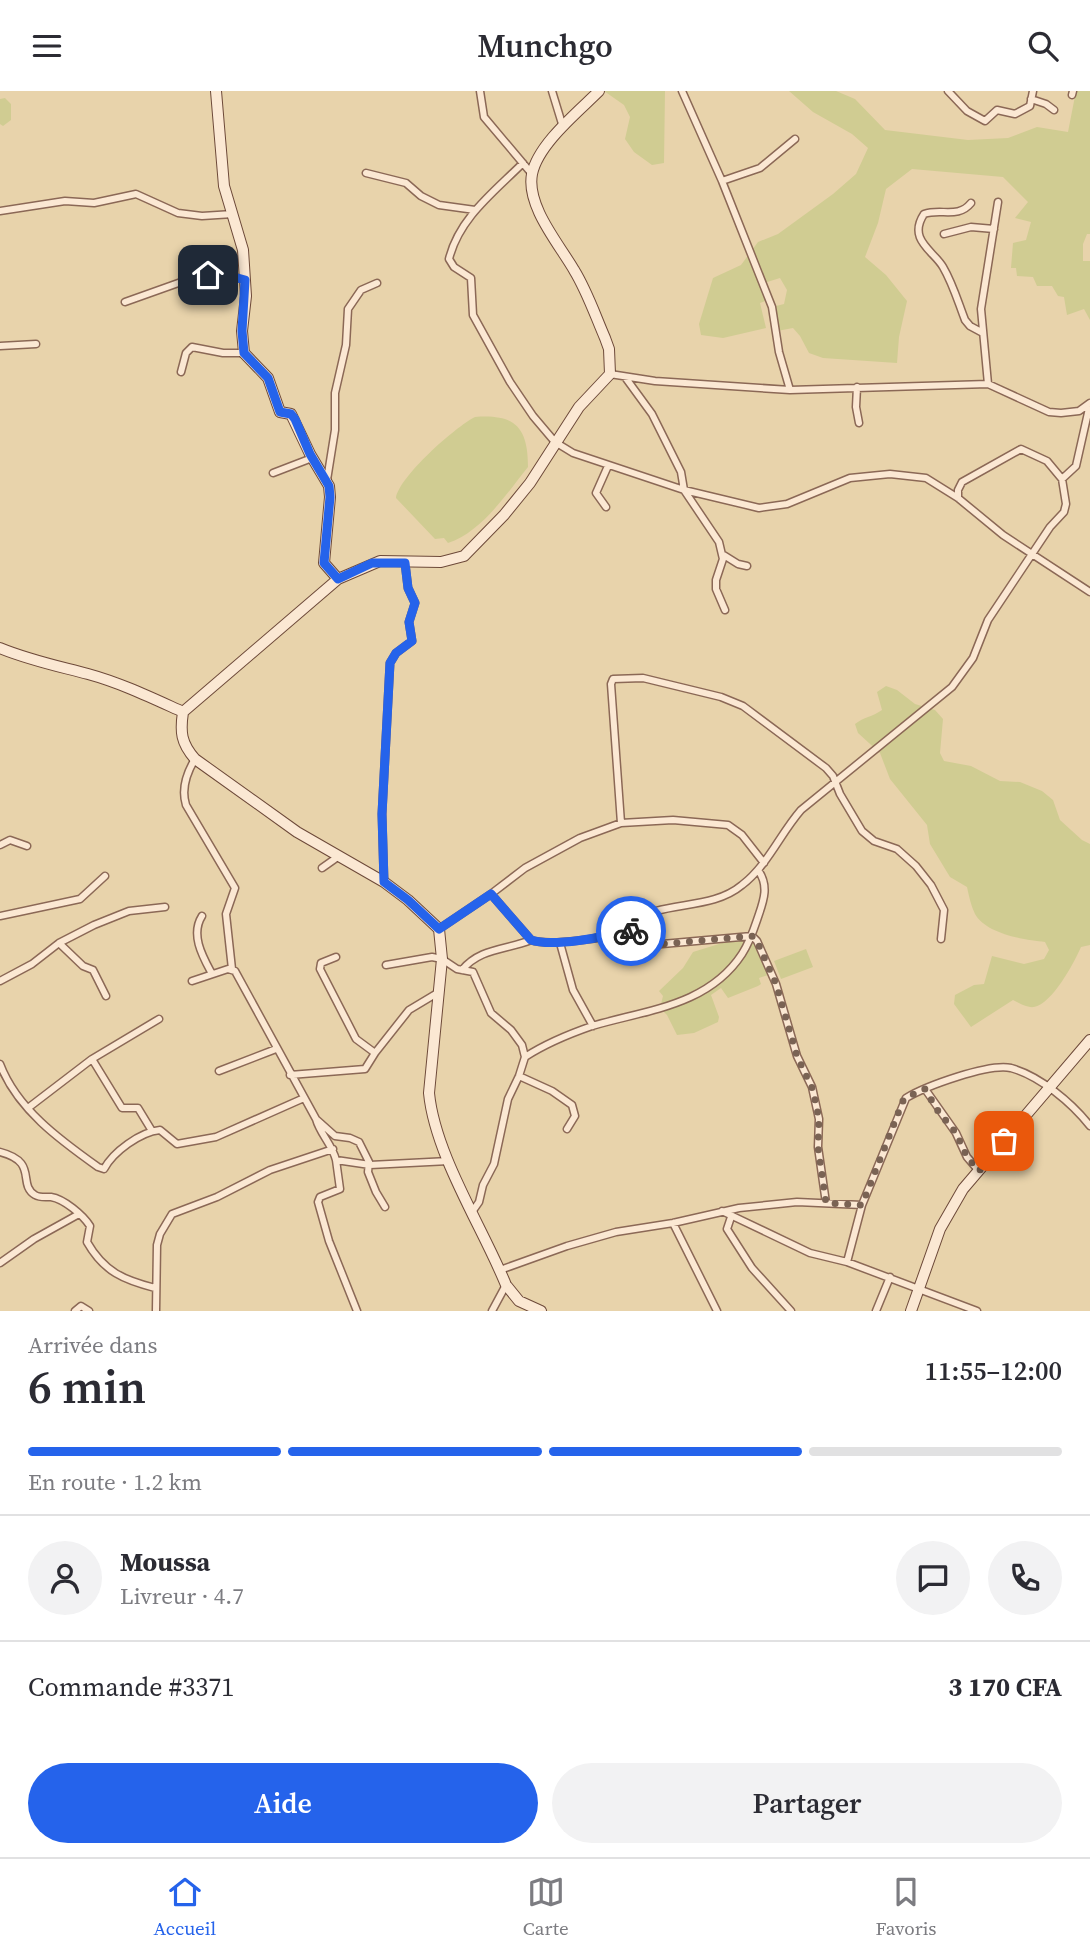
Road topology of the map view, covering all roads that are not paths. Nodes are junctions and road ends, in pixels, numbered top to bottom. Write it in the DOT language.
graph roads {
  1 [pos="216,91"];
  2 [pos="480,91"];
  3 [pos="552,91"];
  4 [pos="599,91"];
  5 [pos="682,91"];
  6 [pos="948,91"];
  7 [pos="1032,95"];
  8 [pos="1054,110"];
  9 [pos="564,127"];
  10 [pos="795,139"];
  11 [pos="523,163"];
  12 [pos="366,173"];
  13 [pos="532,174"];
  14 [pos="722,181"];
  15 [pos="998,202"];
  16 [pos="971,204"];
  17 [pos="475,210"];
  18 [pos="0,211"];
  19 [pos="233,214"];
  20 [pos="993,229"];
  21 [pos="944,234"];
  22 [pos="245,280"];
  23 [pos="377,283"];
  24 [pos="125,302"];
  25 [pos="983,334"];
  26 [pos="36,344"];
  27 [pos="0,346"];
  28 [pos="244,353"];
  29 [pos="181,372"];
  30 [pos="610,374"];
  31 [pos="625,377"];
  32 [pos="988,384"];
  33 [pos="857,387"];
  34 [pos="790,390"];
  35 [pos="1090,403"];
  36 [pos="859,423"];
  37 [pos="555,442"];
  38 [pos="312,458"];
  39 [pos="608,466"];
  40 [pos="273,473"];
  41 [pos="1062,479"];
  42 [pos="327,480"];
  43 [pos="684,490"];
  44 [pos="958,498"];
  45 [pos="606,507"];
  46 [pos="722,554"];
  47 [pos="1032,555"];
  48 [pos="405,563"];
  49 [pos="747,566"];
  50 [pos="338,579"];
  51 [pos="1090,592"];
  52 [pos="725,610"];
  53 [pos="0,648"];
  54 [pos="183,712"];
  55 [pos="195,759"];
  56 [pos="836,780"];
  57 [pos="621,823"];
  58 [pos="0,845"];
  59 [pos="27,846"];
  60 [pos="340,856"];
  61 [pos="764,863"];
  62 [pos="322,868"];
  63 [pos="758,870"];
  64 [pos="105,876"];
  65 [pos="384,882"];
  66 [pos="491,894"];
  67 [pos="165,907"];
  68 [pos="0,916"];
  69 [pos="202,916"];
  70 [pos="439,929"];
  71 [pos="627,929"];
  72 [pos="752,936"];
  73 [pos="942,939"];
  74 [pos="531,940"];
  75 [pos="59,943"];
  76 [pos="559,943"];
  77 [pos="336,957"];
  78 [pos="442,959"];
  79 [pos="386,965"];
  80 [pos="232,969"];
  81 [pos="463,970"];
  82 [pos="212,974"];
  83 [pos="0,981"];
  84 [pos="192,981"];
  85 [pos="439,992"];
  86 [pos="106,996"];
  87 [pos="159,1019"];
  88 [pos="593,1026"];
  89 [pos="1090,1040"];
  90 [pos="276,1049"];
  91 [pos="375,1052"];
  92 [pos="524,1057"];
  93 [pos="92,1059"];
  94 [pos="0,1064"];
  95 [pos="219,1071"];
  96 [pos="290,1075"];
  97 [pos="519,1076"];
  98 [pos="1051,1088"];
  99 [pos="925,1089"];
  100 [pos="304,1098"];
  101 [pos="28,1108"];
  102 [pos="1082,1116"];
  103 [pos="1090,1116"];
  104 [pos="316,1119"];
  105 [pos="1090,1126"];
  106 [pos="567,1129"];
  107 [pos="152,1131"];
  108 [pos="333,1149"];
  109 [pos="0,1152"];
  110 [pos="336,1160"];
  111 [pos="449,1161"];
  112 [pos="370,1165"];
  113 [pos="979,1171"];
  114 [pos="826,1203"];
  115 [pos="862,1205"];
  116 [pos="385,1207"];
  117 [pos="472,1212"];
  118 [pos="722,1212"];
  119 [pos="79,1214"];
  120 [pos="731,1217"];
  121 [pos="673,1223"];
  122 [pos="847,1262"];
  123 [pos="0,1263"];
  124 [pos="500,1270"];
  125 [pos="890,1277"];
  126 [pos="506,1285"];
  127 [pos="155,1288"];
  128 [pos="918,1288"];
  129 [pos="979,1310"];
  130 [pos="75,1311"];
  131 [pos="89,1311"];
  132 [pos="156,1311"];
  133 [pos="357,1311"];
  134 [pos="492,1311"];
  135 [pos="541,1311"];
  136 [pos="717,1311"];
  137 [pos="791,1311"];
  138 [pos="876,1311"];
  139 [pos="911,1311"];
  1 -- 19 [label="street"];
  2 -- 11 [label="street"];
  3 -- 9 [label="street"];
  4 -- 9 [label="street"];
  5 -- 14 [label="street"];
  6 -- 7 [label="street"];
  7 -- 8 [label="street"];
  9 -- 13 [label="street"];
  10 -- 14 [label="street"];
  11 -- 13 [label="street"];
  11 -- 17 [label="street"];
  12 -- 17 [label="street"];
  13 -- 30 [label="street"];
  14 -- 34 [label="street"];
  15 -- 20 [label="street"];
  16 -- 25 [label="street"];
  17 -- 37 [label="street"];
  18 -- 19 [label="street"];
  19 -- 22 [label="street"];
  20 -- 21 [label="street"];
  20 -- 25 [label="street"];
  22 -- 24 [label="street"];
  22 -- 28 [label="street"];
  23 -- 42 [label="street"];
  25 -- 32 [label="street"];
  26 -- 27 [label="street"];
  28 -- 29 [label="street"];
  28 -- 38 [label="street"];
  30 -- 31 [label="street"];
  30 -- 37 [label="street"];
  31 -- 34 [label="street"];
  31 -- 43 [label="street"];
  32 -- 33 [label="street"];
  32 -- 35 [label="street"];
  33 -- 34 [label="street"];
  33 -- 36 [label="street"];
  35 -- 41 [label="street"];
  37 -- 39 [label="street"];
  37 -- 48 [label="street"];
  38 -- 40 [label="street"];
  38 -- 42 [label="street"];
  39 -- 43 [label="street"];
  39 -- 45 [label="street"];
  41 -- 44 [label="street"];
  41 -- 47 [label="street"];
  42 -- 50 [label="street"];
  43 -- 44 [label="street"];
  43 -- 46 [label="street"];
  44 -- 47 [label="street"];
  46 -- 49 [label="street"];
  46 -- 52 [label="street"];
  47 -- 51 [label="street"];
  47 -- 56 [label="street"];
  48 -- 50 [label="street"];
  48 -- 65 [label="street"];
  50 -- 54 [label="street"];
  53 -- 54 [label="street"];
  54 -- 55 [label="street"];
  55 -- 60 [label="street"];
  55 -- 80 [label="street"];
  56 -- 57 [label="street"];
  56 -- 61 [label="street"];
  56 -- 73 [label="street"];
  57 -- 61 [label="street"];
  57 -- 66 [label="street"];
  58 -- 59 [label="street"];
  60 -- 62 [label="street"];
  60 -- 65 [label="street"];
  61 -- 63 [label="street"];
  63 -- 71 [label="street"];
  63 -- 72 [label="street"];
  64 -- 68 [label="street"];
  65 -- 70 [label="street"];
  66 -- 70 [label="street"];
  66 -- 74 [label="street"];
  67 -- 75 [label="street"];
  69 -- 82 [label="street"];
  70 -- 78 [label="street"];
  71 -- 72 [label="street"];
  71 -- 76 [label="street"];
  72 -- 88 [label="street"];
  72 -- 114 [label="street"];
  74 -- 76 [label="street"];
  74 -- 81 [label="street"];
  75 -- 83 [label="street"];
  75 -- 86 [label="street"];
  76 -- 88 [label="street"];
  77 -- 91 [label="street"];
  78 -- 79 [label="street"];
  78 -- 81 [label="street"];
  78 -- 85 [label="street"];
  80 -- 82 [label="street"];
  80 -- 90 [label="street"];
  81 -- 92 [label="street"];
  82 -- 84 [label="street"];
  85 -- 91 [label="street"];
  85 -- 111 [label="street"];
  87 -- 93 [label="street"];
  88 -- 92 [label="street"];
  89 -- 98 [label="street"];
  90 -- 95 [label="street"];
  90 -- 96 [label="street"];
  91 -- 96 [label="street"];
  92 -- 97 [label="street"];
  93 -- 101 [label="street"];
  93 -- 107 [label="street"];
  94 -- 101 [label="street"];
  96 -- 100 [label="street"];
  97 -- 106 [label="street"];
  97 -- 117 [label="street"];
  98 -- 99 [label="street"];
  98 -- 102 [label="street"];
  98 -- 113 [label="street"];
  99 -- 113 [label="street"];
  99 -- 115 [label="street"];
  100 -- 104 [label="street"];
  100 -- 107 [label="street"];
  101 -- 107 [label="street"];
  102 -- 103 [label="street"];
  102 -- 105 [label="street"];
  104 -- 108 [label="street"];
  104 -- 112 [label="street"];
  108 -- 110 [label="street"];
  108 -- 127 [label="street"];
  109 -- 119 [label="street"];
  110 -- 112 [label="street"];
  110 -- 133 [label="street"];
  111 -- 112 [label="street"];
  111 -- 117 [label="street"];
  112 -- 116 [label="street"];
  113 -- 128 [label="street"];
  114 -- 115 [label="street"];
  114 -- 118 [label="street"];
  115 -- 122 [label="street"];
  117 -- 124 [label="street"];
  118 -- 120 [label="street"];
  118 -- 121 [label="street"];
  119 -- 123 [label="street"];
  119 -- 127 [label="street"];
  120 -- 122 [label="street"];
  120 -- 137 [label="street"];
  121 -- 124 [label="street"];
  121 -- 136 [label="street"];
  122 -- 125 [label="street"];
  124 -- 126 [label="street"];
  125 -- 128 [label="street"];
  125 -- 138 [label="street"];
  126 -- 134 [label="street"];
  126 -- 135 [label="street"];
  127 -- 132 [label="street"];
  128 -- 129 [label="street"];
  128 -- 139 [label="street"];
  130 -- 131 [label="street"];
}
